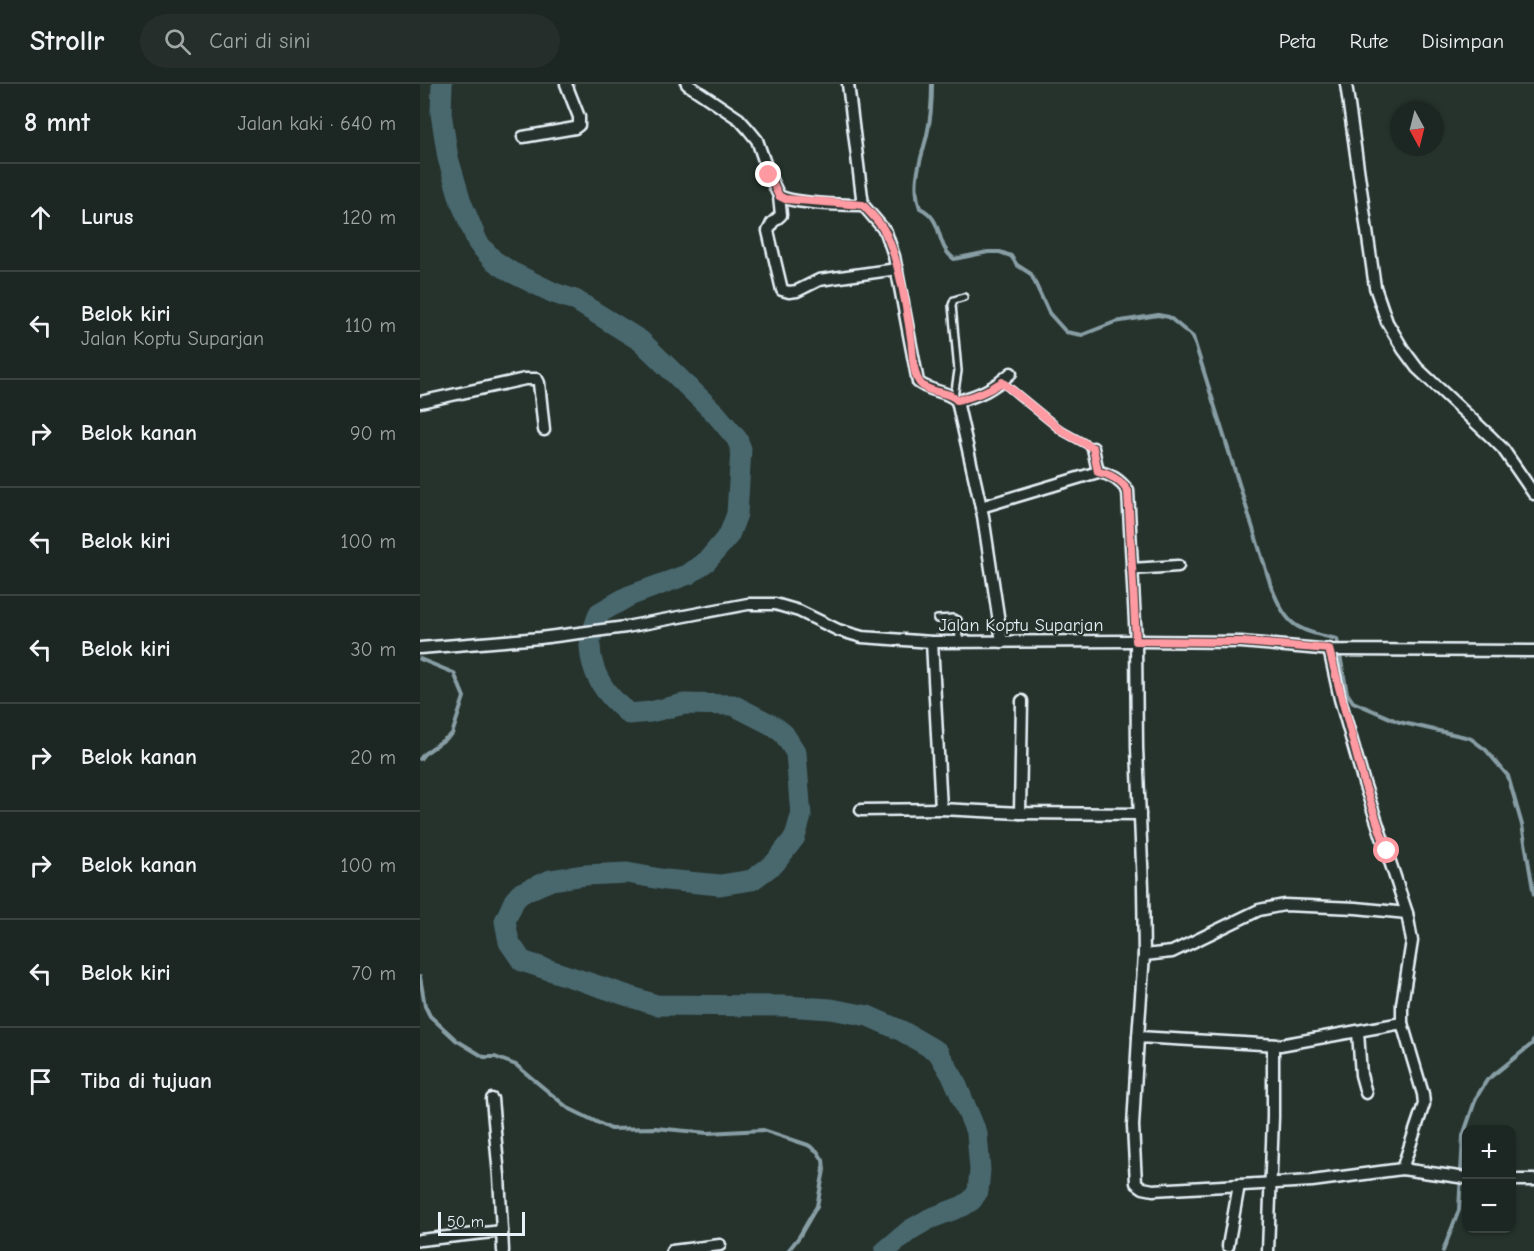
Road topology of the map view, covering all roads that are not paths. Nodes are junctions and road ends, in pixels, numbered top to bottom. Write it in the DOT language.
graph roads {
  1 [pos="566,84"];
  2 [pos="687,84"];
  3 [pos="848,84"];
  4 [pos="1346,84"];
  5 [pos="523,137"];
  6 [pos="779,196"];
  7 [pos="863,205"];
  8 [pos="897,269"];
  9 [pos="964,297"];
  10 [pos="1011,373"];
  11 [pos="1002,382"];
  12 [pos="956,399"];
  13 [pos="420,402"];
  14 [pos="544,430"];
  15 [pos="1093,448"];
  16 [pos="1098,472"];
  17 [pos="1534,494"];
  18 [pos="981,507"];
  19 [pos="1178,566"];
  20 [pos="1132,569"];
  21 [pos="937,619"];
  22 [pos="1136,641"];
  23 [pos="932,642"];
  24 [pos="959,642"];
  25 [pos="1002,642"];
  26 [pos="420,648"];
  27 [pos="1331,649"];
  28 [pos="1534,651"];
  29 [pos="1022,701"];
  30 [pos="941,809"];
  31 [pos="861,810"];
  32 [pos="1020,813"];
  33 [pos="1140,814"];
  34 [pos="1407,914"];
  35 [pos="1144,955"];
  36 [pos="1402,1023"];
  37 [pos="1358,1032"];
  38 [pos="1138,1038"];
  39 [pos="1273,1045"];
  40 [pos="1366,1093"];
  41 [pos="492,1099"];
  42 [pos="1402,1169"];
  43 [pos="1462,1177"];
  44 [pos="1516,1180"];
  45 [pos="1534,1180"];
  46 [pos="1271,1184"];
  47 [pos="1239,1185"];
  48 [pos="502,1231"];
  49 [pos="420,1240"];
  50 [pos="720,1245"];
  51 [pos="1228,1246"];
  52 [pos="503,1251"];
  53 [pos="672,1251"];
  54 [pos="1268,1251"];
  1 -- 5 [label="street"];
  2 -- 6 [label="street"];
  3 -- 7 [label="street"];
  4 -- 17 [label="street"];
  6 -- 7 [label="street"];
  6 -- 8 [label="street"];
  7 -- 8 [label="street"];
  8 -- 12 [label="street"];
  9 -- 12 [label="lane"];
  10 -- 11 [label="street"];
  11 -- 12 [label="street"];
  11 -- 15 [label="lane"];
  12 -- 18 [label="street"];
  13 -- 14 [label="street"];
  15 -- 16 [label="street"];
  16 -- 18 [label="street"];
  16 -- 20 [label="street"];
  18 -- 25 [label="street"];
  19 -- 20 [label="street"];
  20 -- 22 [label="street"];
  21 -- 24 [label="lane"];
  22 -- 25 [label="street, Jalan Koptu Suparjan"];
  22 -- 27 [label="street, Jalan Koptu Suparjan"];
  22 -- 33 [label="street"];
  23 -- 24 [label="street, Jalan Koptu Suparjan"];
  23 -- 26 [label="street, Jalan Koptu Suparjan"];
  23 -- 30 [label="street"];
  24 -- 25 [label="street, Jalan Koptu Suparjan"];
  27 -- 28 [label="street, Jalan Koptu Suparjan"];
  27 -- 34 [label="street"];
  29 -- 32 [label="street"];
  30 -- 31 [label="street"];
  30 -- 32 [label="street"];
  32 -- 33 [label="street"];
  33 -- 35 [label="street"];
  34 -- 35 [label="street"];
  34 -- 36 [label="street"];
  35 -- 38 [label="street"];
  36 -- 37 [label="street"];
  36 -- 42 [label="street"];
  37 -- 39 [label="street"];
  37 -- 40 [label="street"];
  38 -- 39 [label="street"];
  38 -- 47 [label="street"];
  39 -- 46 [label="street"];
  41 -- 48 [label="street"];
  42 -- 43 [label="street"];
  42 -- 46 [label="street"];
  44 -- 45 [label="street"];
  46 -- 47 [label="street"];
  46 -- 54 [label="street"];
  47 -- 51 [label="street"];
  48 -- 49 [label="street"];
  48 -- 52 [label="street"];
  50 -- 53 [label="street"];
}
